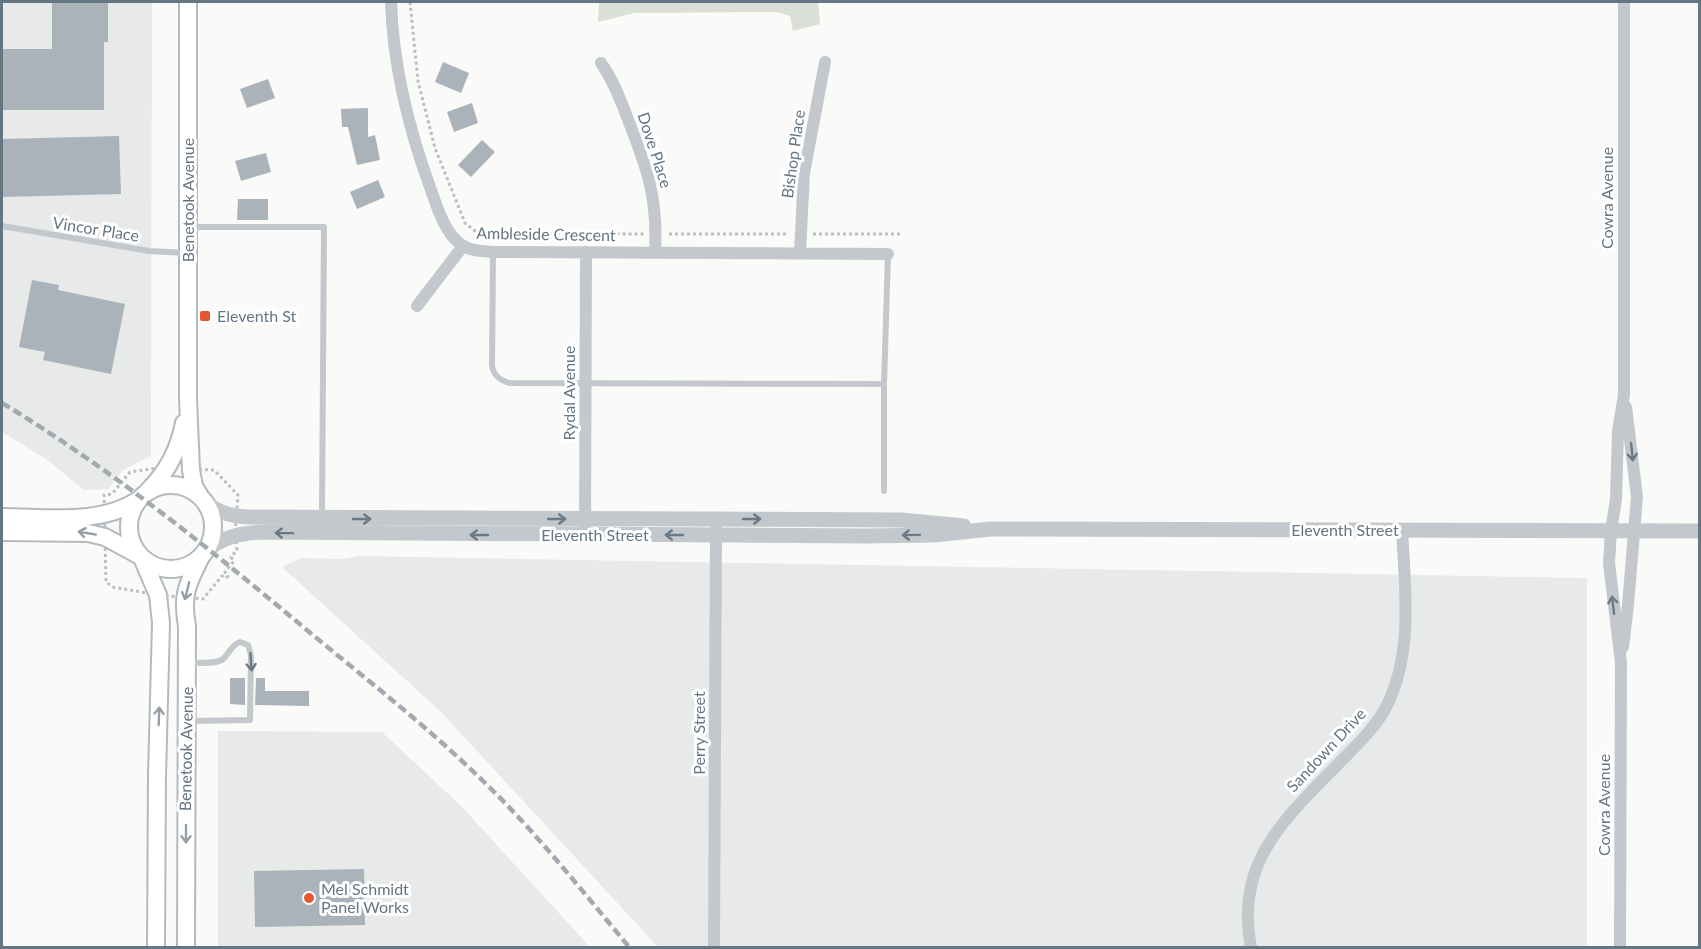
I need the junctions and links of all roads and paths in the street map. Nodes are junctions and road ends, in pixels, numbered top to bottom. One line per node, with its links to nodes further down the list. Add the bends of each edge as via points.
1 (188, 2): 8 (main road, Benetook Avenue)
2 (391, 2): 12 (street, Ambleside Crescent, via 396,53 413,139 436,205 447,228)
3 (410, 2): 9 (path, via 414,54 425,112 442,169 469,228 482,233)
4 (1624, 2): 22 (street, Cowra Avenue)
5 (825, 62): 10 (street, Bishop Place, via 806,165)
6 (601, 63): 9 (street, Dove Place, via 615,87 647,168 656,210)
7 (2, 226): 17 (lane, Vincor Place, via 149,251)
8 (188, 227): 17 (main road, Benetook Avenue); 34 (lane, via 324,227)
9 (656, 234): 10 (path); 15 (street, Dove Place)
10 (801, 234): 11 (path); 16 (street, Bishop Place)
11 (900, 234)
12 (463, 246): 13 (street, Ambleside Crescent); 19 (street)
13 (493, 252): 14 (street, Ambleside Crescent); 20 (lane, via 493,372 509,383)
14 (586, 252): 15 (street, Ambleside Crescent); 20 (street, Rydal Avenue)
15 (655, 252): 16 (street, Ambleside Crescent)
16 (800, 252): 18 (street, Ambleside Crescent)
17 (187, 253): 23 (main road, Benetook Avenue)
18 (888, 254): 21 (lane)
19 (417, 306)
20 (585, 382): 21 (lane); 32 (street, Rydal Avenue)
21 (884, 384): 26 (lane)
22 (1624, 394): 37 (street, Cowra Avenue); 38 (street, Cowra Avenue, one-way to 38, via 1637,497)
23 (188, 399): 24 (main road, Benetook Avenue, via 180,440); 25 (main road, Benetook Avenue)
24 (166, 469): 25 (path); 27 (main road, Benetook Avenue); 29 (path, via 130,472 112,494 104,495)
25 (191, 470): 28 (main road, Benetook Avenue, via 194,486); 30 (path, via 214,470 220,474 238,495)
26 (884, 491)
27 (143, 496): 28 (main road, via 170,485 189,489); 29 (main road); 46 (main road, via 129,524 130,538)
28 (202, 498): 30 (street, Eleventh Street, via 215,510); 45 (main road, via 213,527)
29 (105, 514): 31 (main road); 44 (path)
30 (236, 516): 34 (street, Eleventh Street); 41 (path)
31 (2, 517)
32 (585, 519): 33 (street, Eleventh Street); 34 (street, Eleventh Street, one-way to 32); 42 (street, Rydal Avenue)
33 (717, 519): 35 (street, Eleventh Street, one-way to 35, via 901,520); 43 (street, Perry Street)
34 (321, 526): 41 (street, Eleventh Street, one-way to 41); 42 (street, Eleventh Street, one-way to 34)
35 (991, 529): 36 (street, Eleventh Street); 43 (street, Eleventh Street, one-way to 43, via 934,535)
36 (1402, 530): 37 (street, Eleventh Street); 57 (street, Sandown Drive, via 1404,643 1396,684 1371,729 1297,806 1263,852 1246,908)
37 (1611, 531): 38 (street, Eleventh Street); 50 (street, Cowra Avenue, one-way to 37, via 1609,563)
38 (1634, 531): 39 (street, Eleventh Street); 50 (street, Cowra Avenue)
39 (1700, 531)
40 (2, 532): 44 (main road, one-way to 40, via 74,531)
41 (235, 534): 45 (street, Eleventh Street); 48 (path, via 237,550 225,572 226,579 222,576 203,599)
42 (585, 535): 43 (street, Eleventh Street, one-way to 42)
43 (716, 536): 56 (street, Perry Street)
44 (105, 537): 46 (main road); 47 (path, via 106,582 112,587)
45 (203, 554): 46 (main road, via 189,565 173,569 156,567); 48 (main road, Benetook Avenue, one-way to 48)
46 (141, 557): 47 (main road, Benetook Avenue)
47 (158, 595): 48 (path); 52 (main road, Benetook Avenue, one-way to 47, via 162,652)
48 (185, 597): 49 (main road, Benetook Avenue)
49 (188, 663): 51 (main road, Benetook Avenue); 51 (lane, one-way to 51, via 222,660 240,642 248,645 252,655 250,720)
50 (1621, 663): 58 (street, Cowra Avenue)
51 (186, 722): 53 (main road, Benetook Avenue)
52 (157, 774): 53 (main road); 54 (main road, Benetook Avenue)
53 (186, 774): 55 (main road, Benetook Avenue, one-way to 55)
54 (156, 948)
55 (186, 948)
56 (714, 948)
57 (1251, 948)
58 (1620, 948)

